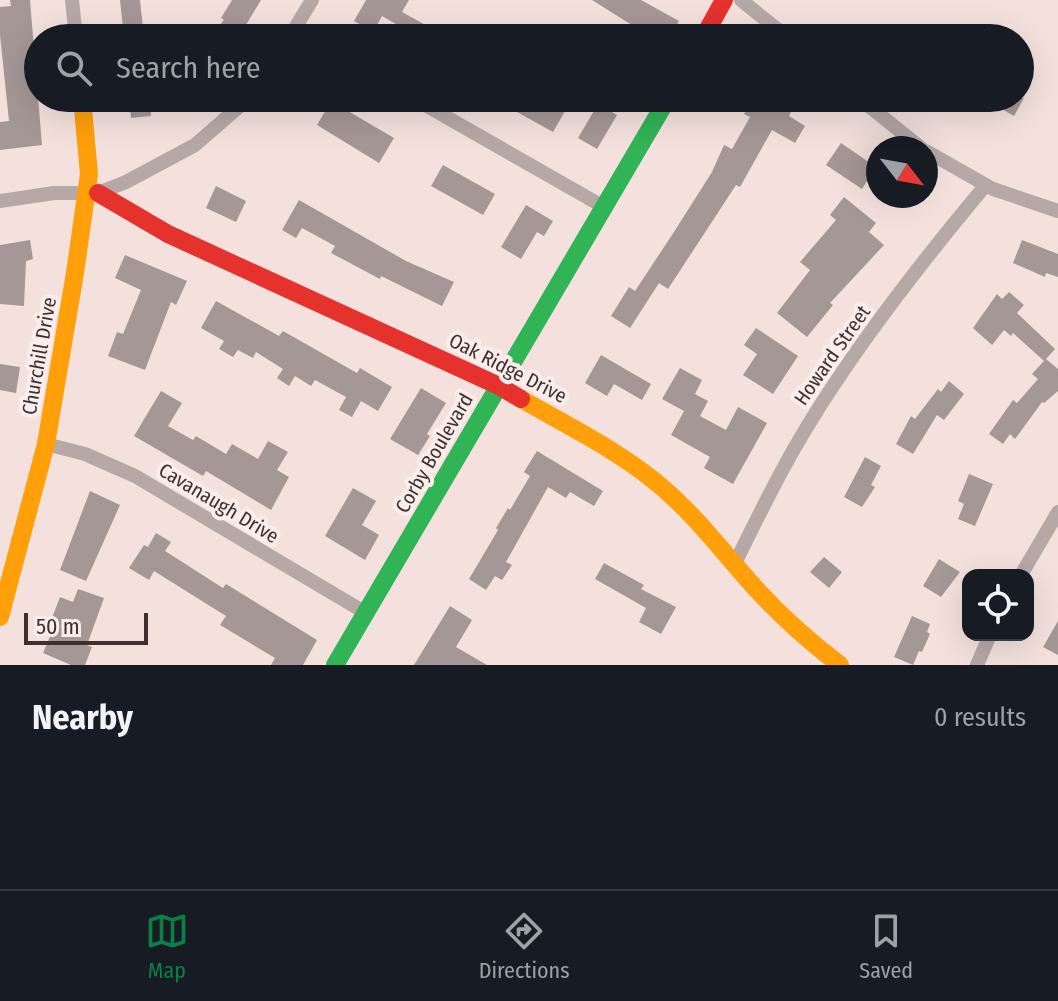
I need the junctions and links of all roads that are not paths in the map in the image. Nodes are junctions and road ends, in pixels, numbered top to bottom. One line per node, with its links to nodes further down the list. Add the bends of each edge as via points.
1 (72, 0): 5 (street)
2 (312, 0): 6 (street)
3 (724, 0): 7 (street)
4 (741, 0): 8 (street)
5 (75, 24)
6 (298, 24)
7 (711, 24)
8 (771, 24)
9 (83, 112): 17 (street, Churchill Drive)
10 (233, 112): 17 (street, via 195,145 126,182)
11 (438, 112): 19 (street)
12 (660, 112): 19 (street, Corby Boulevard)
13 (876, 112): 14 (street)
14 (906, 136)
15 (938, 158): 16 (street)
16 (985, 186): 20 (street); 24 (street, Howard Street, via 837,379)
17 (93, 192): 18 (street); 21 (street, Oak Ridge Drive, via 168,234); 22 (street, Churchill Drive)
18 (0, 201)
19 (604, 207): 21 (street, Corby Boulevard)
20 (1058, 211)
21 (499, 386): 24 (street, Oak Ridge Drive, via 652,479); 26 (street, Corby Boulevard)
22 (46, 444): 26 (street, Cavanaugh Drive, via 135,476); 27 (street, Churchill Drive)
23 (1058, 512): 25 (street)
24 (735, 563): 30 (street, Oak Ridge Drive, via 795,630)
25 (1025, 569)
26 (366, 613): 29 (street, Corby Boulevard)
27 (0, 617)
28 (987, 641): 31 (street)
29 (341, 663)
30 (840, 665)
31 (977, 665)

